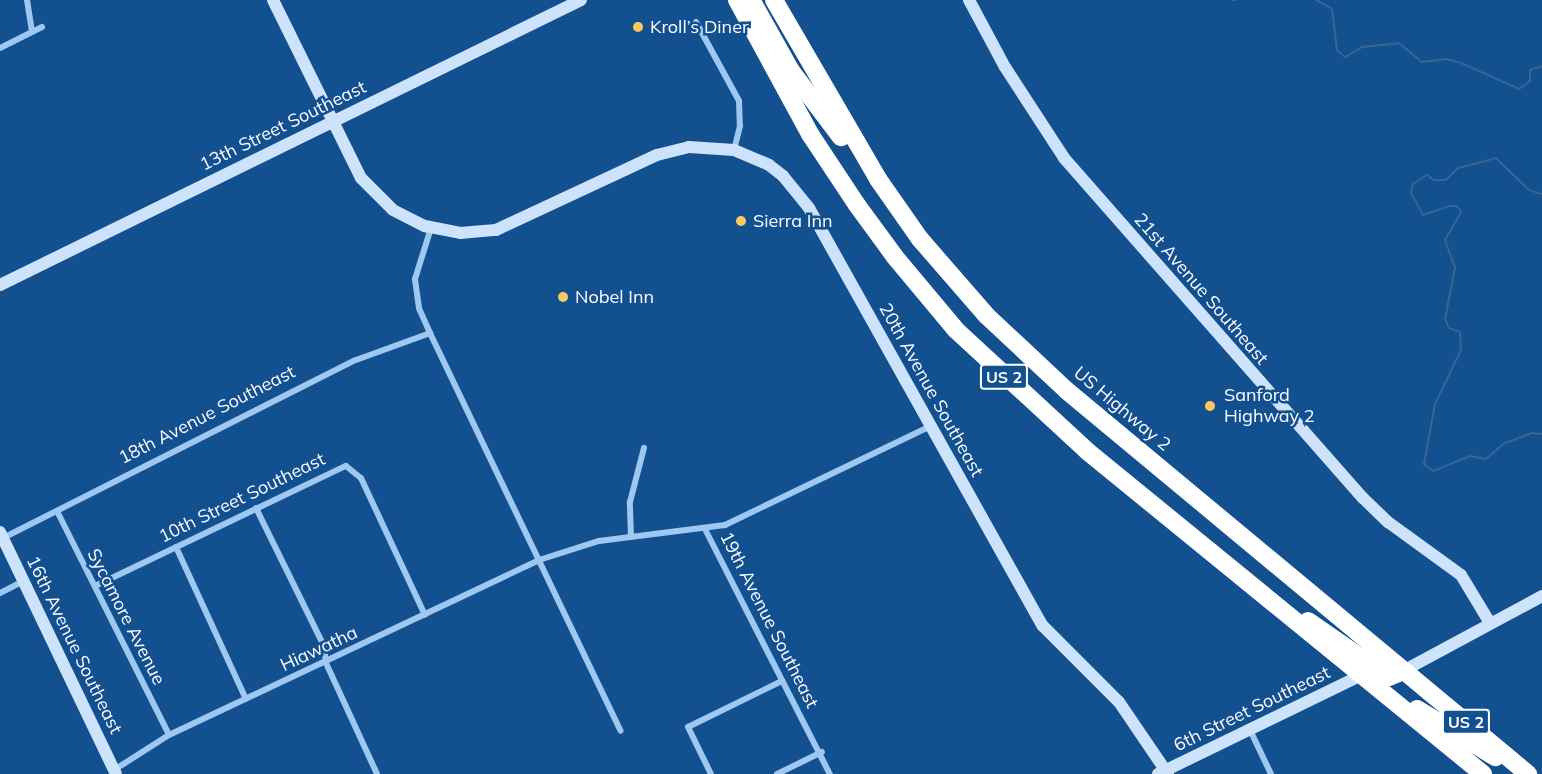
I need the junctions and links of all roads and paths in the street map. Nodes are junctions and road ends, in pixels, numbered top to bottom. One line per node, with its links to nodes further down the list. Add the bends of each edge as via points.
1 (27, 0): 10 (street)
2 (273, 0): 12 (street)
3 (581, 0): 12 (street, 13th Street Southeast)
4 (737, 0): 27 (highway, US 2, via 810,134 895,257 956,330 1087,451)
5 (752, 0): 14 (highway, via 805,92)
6 (774, 0): 14 (highway, US Highway 2 / US 2)
7 (969, 0): 33 (street, 21st Avenue Southeast, via 1005,67 1064,158 1363,498 1388,522 1461,575)
8 (696, 22): 13 (street, via 739,100 740,126)
9 (42, 27): 10 (street)
10 (32, 32): 11 (street)
11 (0, 48)
12 (333, 122): 15 (street, via 361,178 377,196 401,214); 16 (street, 13th Street Southeast)
13 (734, 150): 15 (street, via 689,147 657,155 496,230 460,233); 18 (street, 20th Avenue Southeast, via 776,170 809,208)
14 (878, 179): 35 (highway, US Highway 2 / US 2, via 952,278 1025,353)
15 (430, 228): 17 (street, via 415,286)
16 (0, 285)
17 (430, 333): 21 (street, 18th Avenue Southeast, via 356,360); 26 (street)
18 (932, 426): 22 (street, via 744,517); 44 (street, 20th Avenue Southeast, via 1043,626 1119,702)
19 (644, 448): 24 (street, via 630,502)
20 (256, 508): 25 (street, 10th Street Southeast); 32 (street, 10th Street Southeast, via 339,468 352,468 361,478); 34 (street, via 324,646)
21 (57, 511): 23 (street, 18th Avenue Southeast); 29 (street, Sycamore Avenue)
22 (706, 531): 24 (street, 19th Avenue Southeast); 37 (street, 19th Avenue Southeast)
23 (1, 535): 28 (street, 16th Avenue Southeast)
24 (631, 537): 26 (street, 19th Avenue Southeast, via 574,545)
25 (176, 547): 29 (street, 10th Street Southeast); 38 (street)
26 (539, 560): 32 (street, Hiawatha); 39 (street)
27 (1238, 576): 35 (highway, via 1389,678); 36 (highway, US 2)
28 (24, 581): 30 (street); 43 (street, 16th Avenue Southeast)
29 (94, 586): 41 (street, Sycamore Avenue)
30 (0, 593)
31 (1542, 596): 33 (street)
32 (425, 615): 34 (street, Hiawatha)
33 (1490, 623): 35 (street)
34 (326, 663): 38 (street, Hiawatha); 45 (street)
35 (1403, 671): 51 (highway, US Highway 2 / US 2)
36 (1360, 676): 40 (street, 6th Street Southeast); 50 (highway, US 2); 51 (highway, via 1374,677 1427,716)
37 (782, 681): 42 (street, 19th Avenue Southeast); 46 (street, via 688,727)
38 (246, 699): 41 (street, Hiawatha)
39 (621, 730)
40 (1251, 732): 44 (street, 6th Street Southeast); 49 (street)
41 (169, 735): 43 (street, Hiawatha)
42 (822, 752): 47 (street); 48 (street, 19th Avenue Southeast)
43 (112, 773)
44 (1164, 773)
45 (377, 774)
46 (711, 774)
47 (777, 774)
48 (830, 774)
49 (1271, 774)
50 (1482, 774)
51 (1526, 774)

